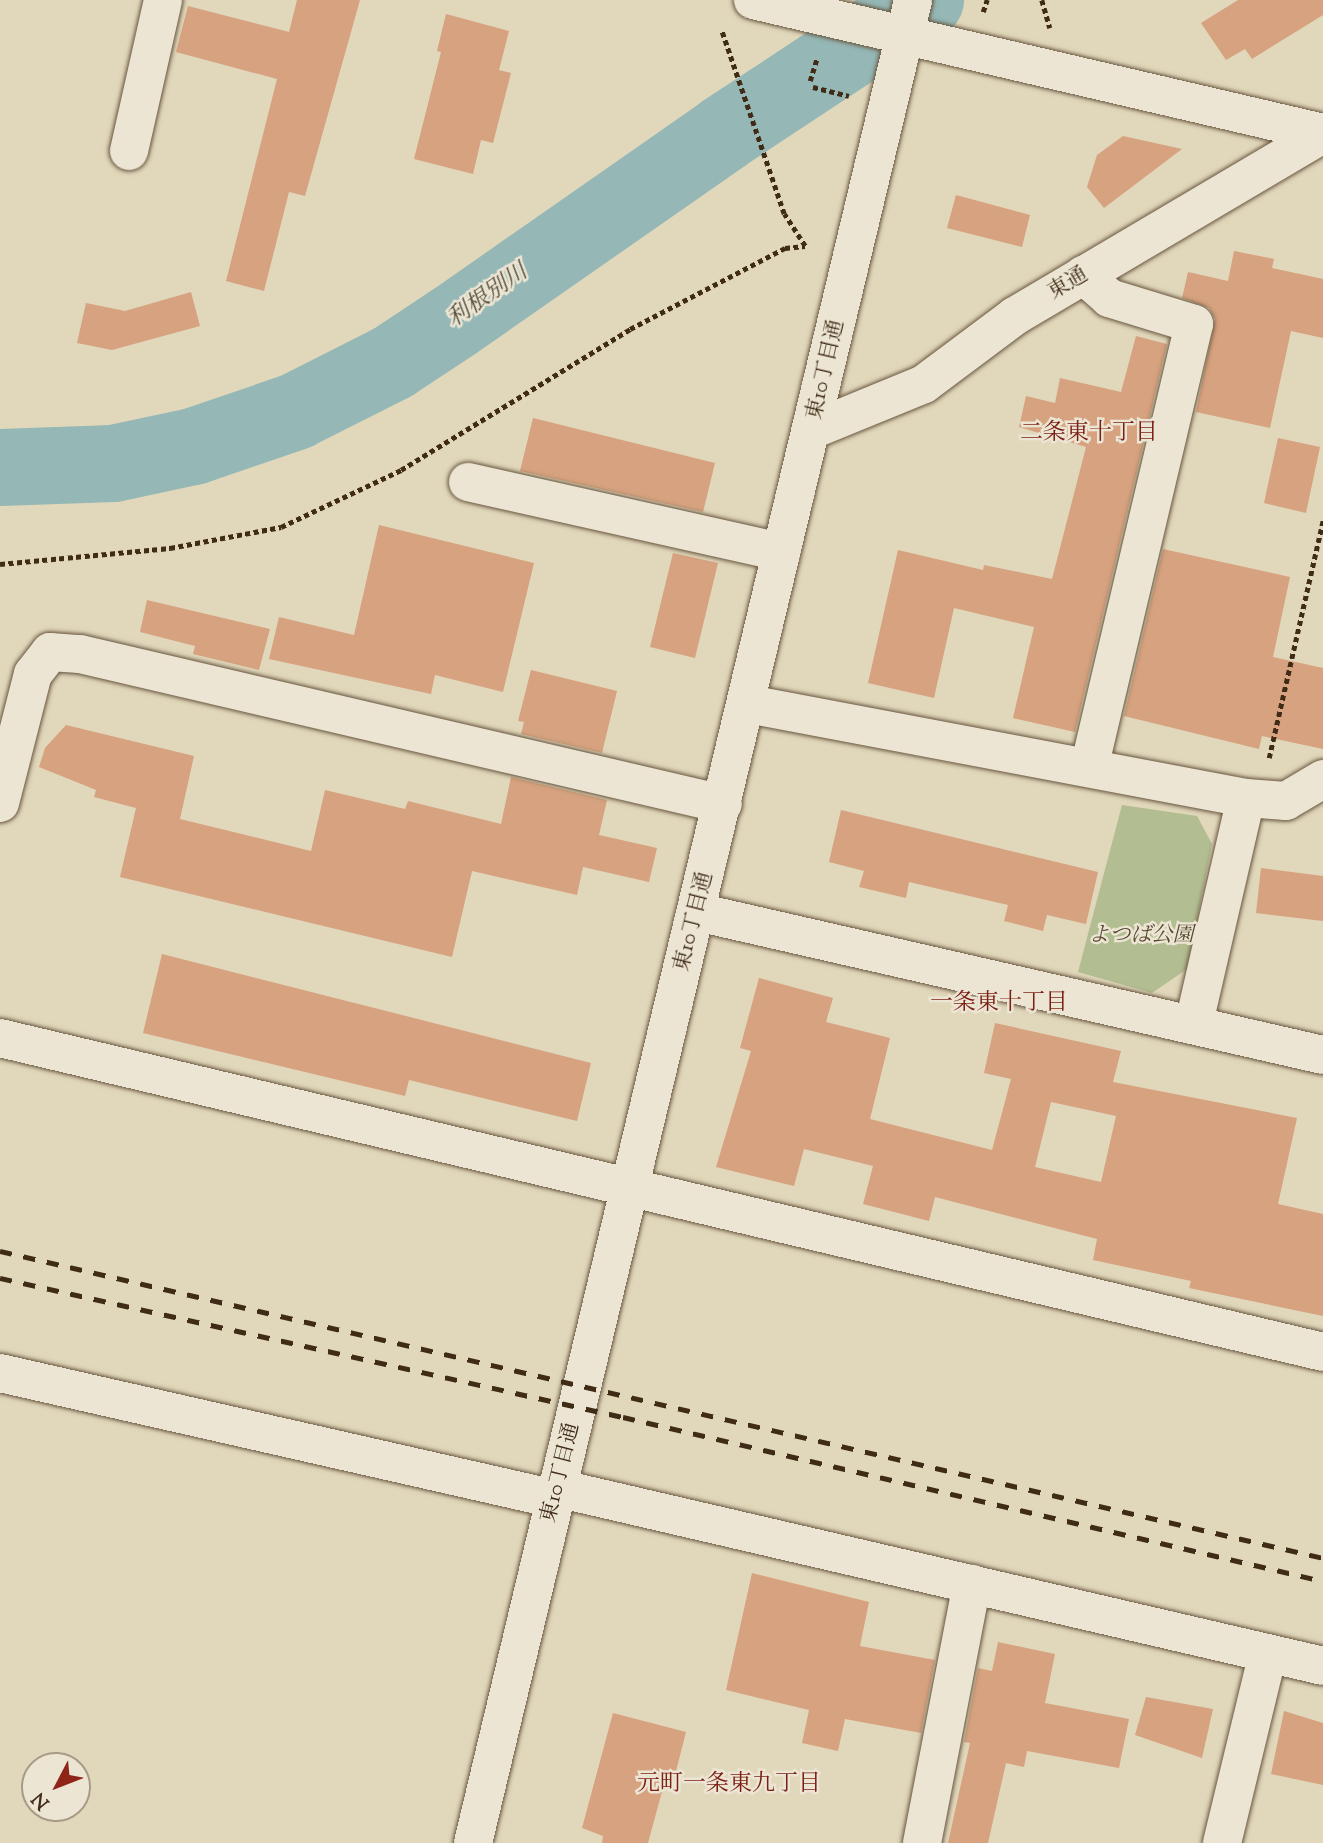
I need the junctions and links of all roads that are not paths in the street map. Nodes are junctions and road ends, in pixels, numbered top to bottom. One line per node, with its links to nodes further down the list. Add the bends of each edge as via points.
1 (163, 0): 5 (street)
2 (759, 1): 3 (street)
3 (910, 18): 4 (street, via 1007,60); 7 (street, 東10丁目通)
4 (1323, 133): 6 (street, 東通)
5 (129, 151)
6 (1083, 275): 7 (street, 東通, via 1015,316 923,384); 11 (street, via 1109,298 1194,324)
7 (812, 429): 9 (street, 東10丁目通)
8 (468, 482): 9 (street)
9 (781, 552): 10 (street, 東10丁目通)
10 (748, 704): 11 (street); 15 (street, 東10丁目通)
11 (1089, 768): 13 (street)
12 (1323, 779): 13 (street, via 1286,801)
13 (1253, 798): 17 (street)
14 (0, 803): 15 (street, via 33,674 50,652 80,654)
15 (723, 803): 16 (street, 東10丁目通)
16 (697, 912): 17 (street); 20 (street, 東10丁目通)
17 (1194, 1023): 19 (street)
18 (0, 1038): 20 (street)
19 (1323, 1055)
20 (629, 1189): 21 (street); 23 (street, 東10丁目通)
21 (1323, 1352)
22 (0, 1373): 23 (street)
23 (556, 1494): 24 (street); 27 (street, 東10丁目通)
24 (972, 1584): 25 (street); 28 (street)
25 (1268, 1653): 26 (street); 29 (street)
26 (1323, 1666)
27 (473, 1843)
28 (922, 1843)
29 (1222, 1843)

